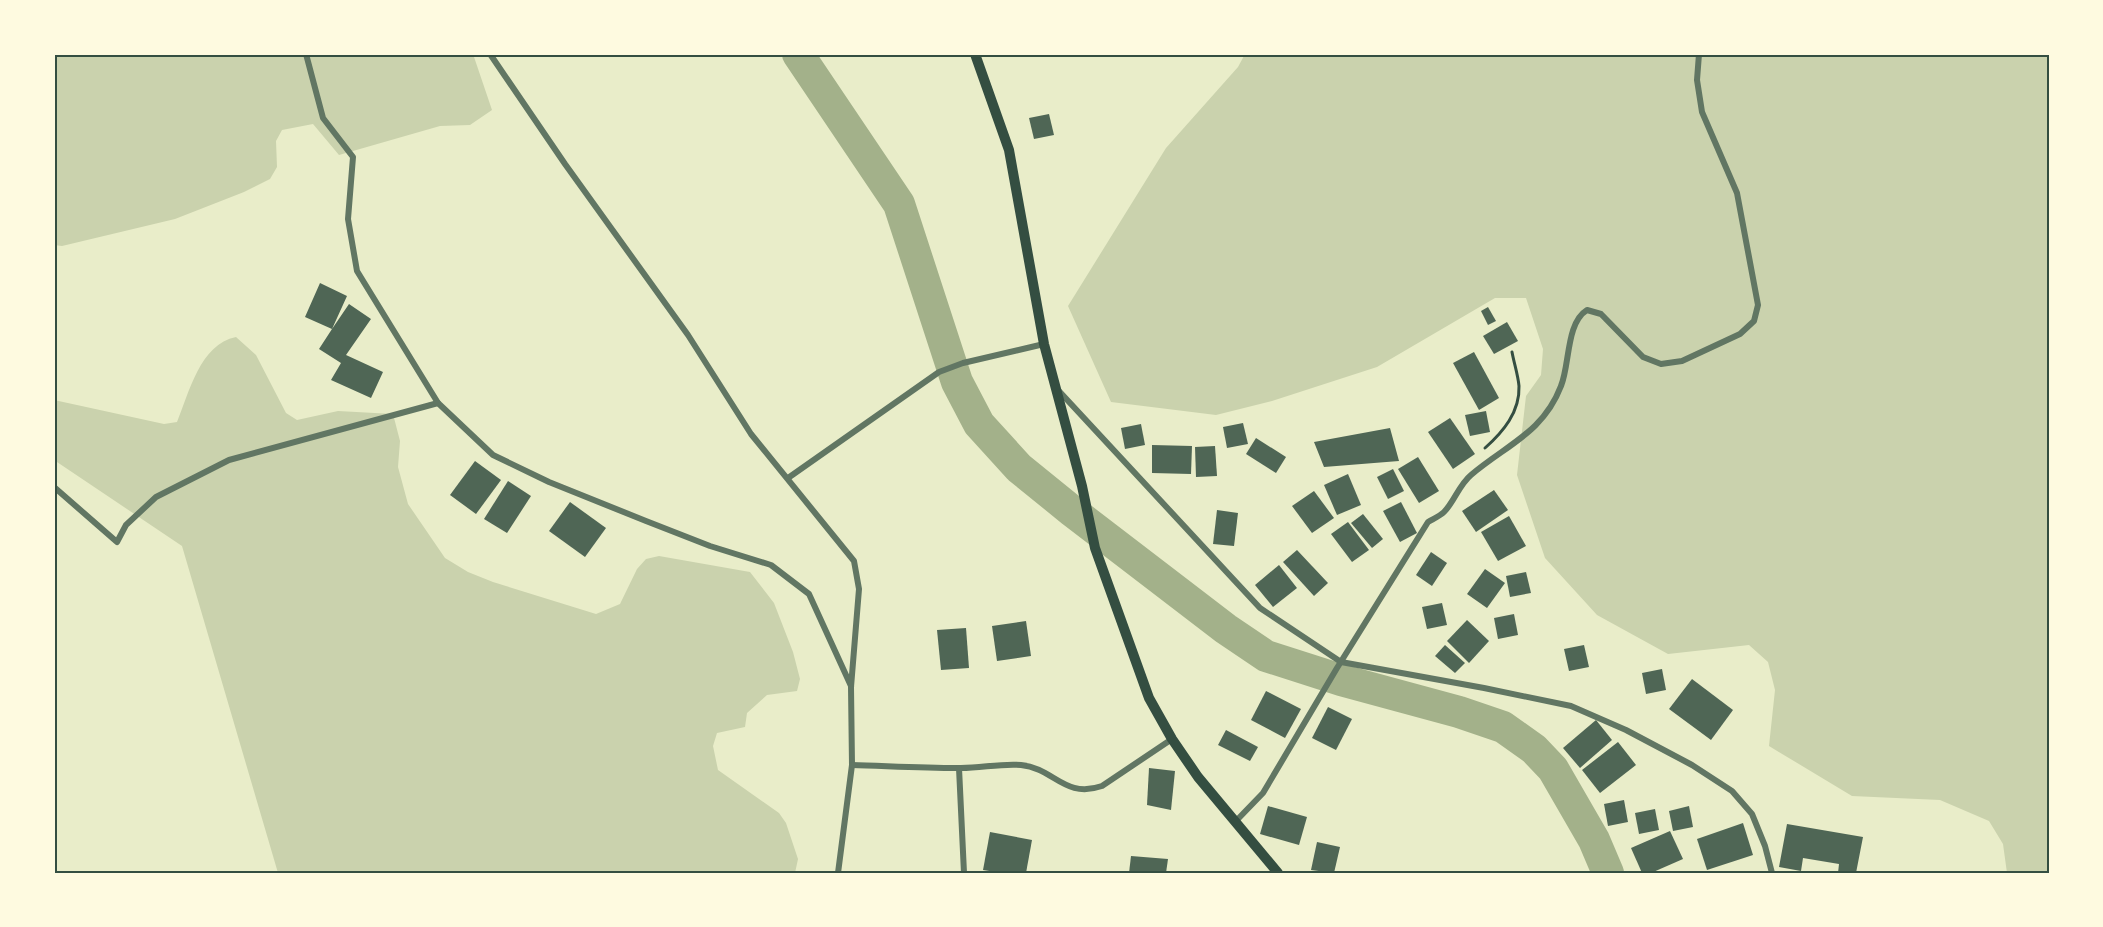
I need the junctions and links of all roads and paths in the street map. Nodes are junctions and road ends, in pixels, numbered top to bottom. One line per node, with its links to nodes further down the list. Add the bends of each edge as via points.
1 (306, 54): 8 (street, via 323,118 353,157 348,219 357,271)
2 (490, 54): 10 (street, via 688,335 751,434)
3 (975, 54): 5 (main road, via 1009,150)
4 (1699, 54): 12 (street, via 1697,80 1702,112 1737,193 1758,305 1754,321 1740,334 1682,361 1661,364 1642,357 1601,314 1587,310 1580,314 1562,386 1546,414 1533,429 1469,476 1443,512 1428,522)
5 (1044, 344): 7 (main road); 10 (street, via 939,372)
6 (1512, 352): 9 (path, via 1519,387 1514,413 1504,431)
7 (1056, 387): 12 (street, via 1260,608); 14 (main road, via 1095,548 1149,698)
8 (438, 403): 11 (street, via 229,460 156,496 126,525 117,542); 13 (street, via 493,455 646,521 771,565 808,594)
9 (1478, 455)
10 (788, 478): 13 (street, via 854,561 859,590)
11 (54, 487)
12 (1339, 665): 17 (street, via 1263,794); 21 (street, via 1571,706 1626,730 1732,791 1752,814)
13 (851, 687): 15 (street)
14 (1172, 739): 16 (street, via 1090,790 1071,788 1038,769 1022,765); 17 (main road)
15 (852, 765): 16 (street); 18 (street)
16 (959, 768): 19 (street)
17 (1235, 822): 20 (main road)
18 (838, 873)
19 (964, 873)
20 (1278, 873)
21 (1772, 873)

